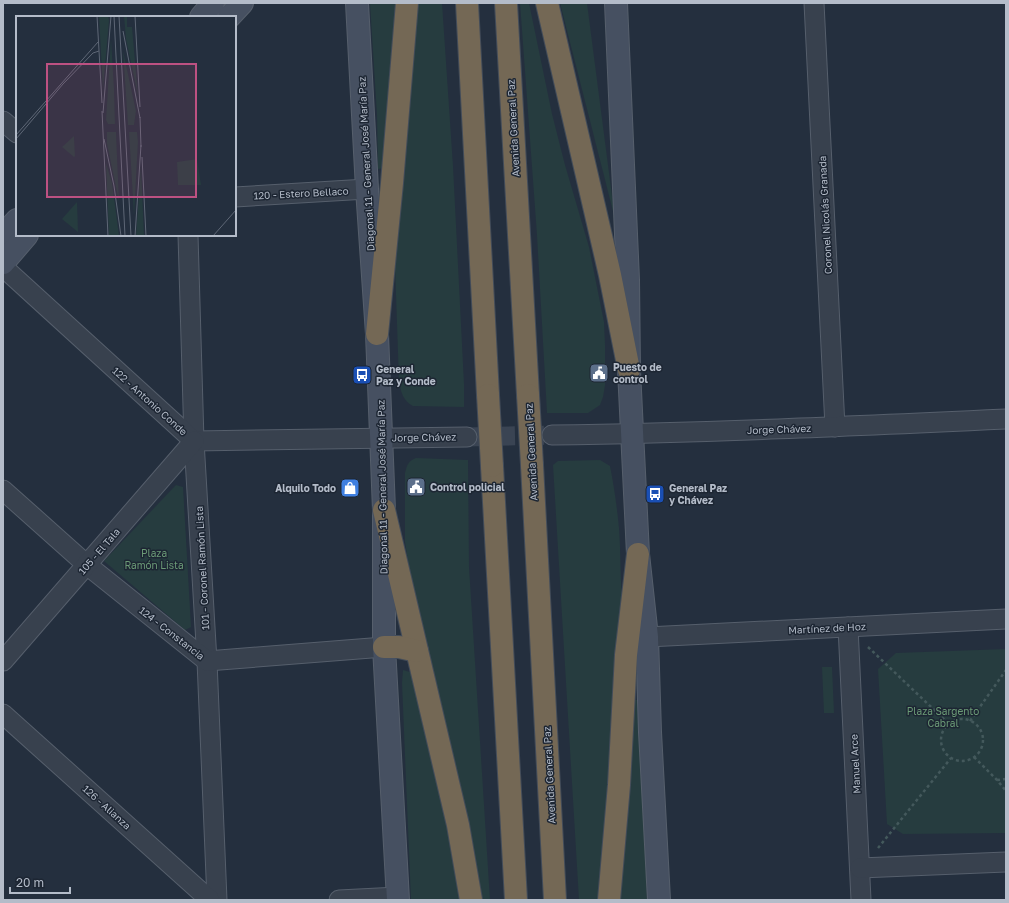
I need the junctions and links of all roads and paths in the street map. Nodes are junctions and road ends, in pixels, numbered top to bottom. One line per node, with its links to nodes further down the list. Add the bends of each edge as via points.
1 (213, 3): 10 (street)
2 (242, 3): 11 (street)
3 (357, 3): 14 (street, Diagonal 11 - General José María Paz)
4 (407, 3): 22 (highway)
5 (467, 3): 58 (highway, bridge)
6 (506, 3): 59 (highway, Avenida General Paz, bridge)
7 (547, 3): 23 (highway)
8 (616, 3): 23 (street)
9 (814, 3): 25 (street, Coronel Nicolás Granada)
10 (202, 16)
11 (230, 16)
12 (3, 121): 13 (street)
13 (16, 132)
14 (367, 189): 15 (street, 120 - Estero Bellaco); 22 (street, Diagonal 11 - General José María Paz)
15 (236, 197)
16 (16, 221): 17 (street)
17 (3, 235)
18 (26, 236): 20 (street)
19 (188, 236): 30 (street, 101 - Coronel Ramón Lista)
20 (3, 263)
21 (3, 267): 30 (street, 122 - Antonio Conde)
22 (377, 334): 29 (street, Diagonal 11 - General José María Paz)
23 (630, 370): 26 (street)
24 (1006, 419): 25 (street, Jorge Chávez)
25 (835, 427): 26 (street, Jorge Chávez)
26 (633, 434): 27 (street, Jorge Chávez); 33 (street)
27 (552, 435)
28 (467, 436): 29 (street, Jorge Chávez)
29 (381, 438): 30 (street, 122 - Antonio Conde); 32 (street, Diagonal 11 - General José María Paz)
30 (194, 441): 34 (street, 105 - El Tala); 41 (street, 101 - Coronel Ramón Lista)
31 (3, 490): 34 (street, 124 - Constancia)
32 (384, 510): 38 (street, Diagonal 11 - General José María Paz); 39 (highway)
33 (638, 554): 37 (street); 60 (highway, via 626,656)
34 (87, 565): 40 (street, 105 - El Tala); 41 (street, 124 - Constancia)
35 (1006, 619): 36 (street, Martínez de Hoz)
36 (848, 627): 37 (street, Martínez de Hoz); 45 (path); 52 (street, Manuel Arce)
37 (647, 637): 61 (street)
38 (384, 647): 39 (highway); 41 (street, 124 - Constancia); 53 (street, Diagonal 11 - General José María Paz)
39 (417, 651): 57 (highway, via 458,825)
40 (3, 661)
41 (207, 661): 55 (street, 101 - Coronel Ramón Lista)
42 (1006, 670): 44 (path)
43 (3, 714): 54 (street, 126 - Alianza)
44 (970, 721): 45 (path, via 955,720); 46 (path, via 980,730 983,738 979,752)
45 (949, 724): 47 (path, via 942,733 941,740 945,753)
46 (974, 757): 47 (path, via 958,761); 49 (path)
47 (951, 758): 52 (path)
48 (1006, 779): 49 (path)
49 (996, 780): 50 (path)
50 (1006, 791)
51 (1006, 862): 52 (street)
52 (860, 868): 62 (street, Manuel Arce)
53 (398, 899): 56 (street)
54 (210, 900)
55 (217, 900)
56 (338, 900)
57 (471, 900)
58 (516, 900)
59 (555, 900)
60 (609, 900)
61 (659, 900)
62 (861, 900)

